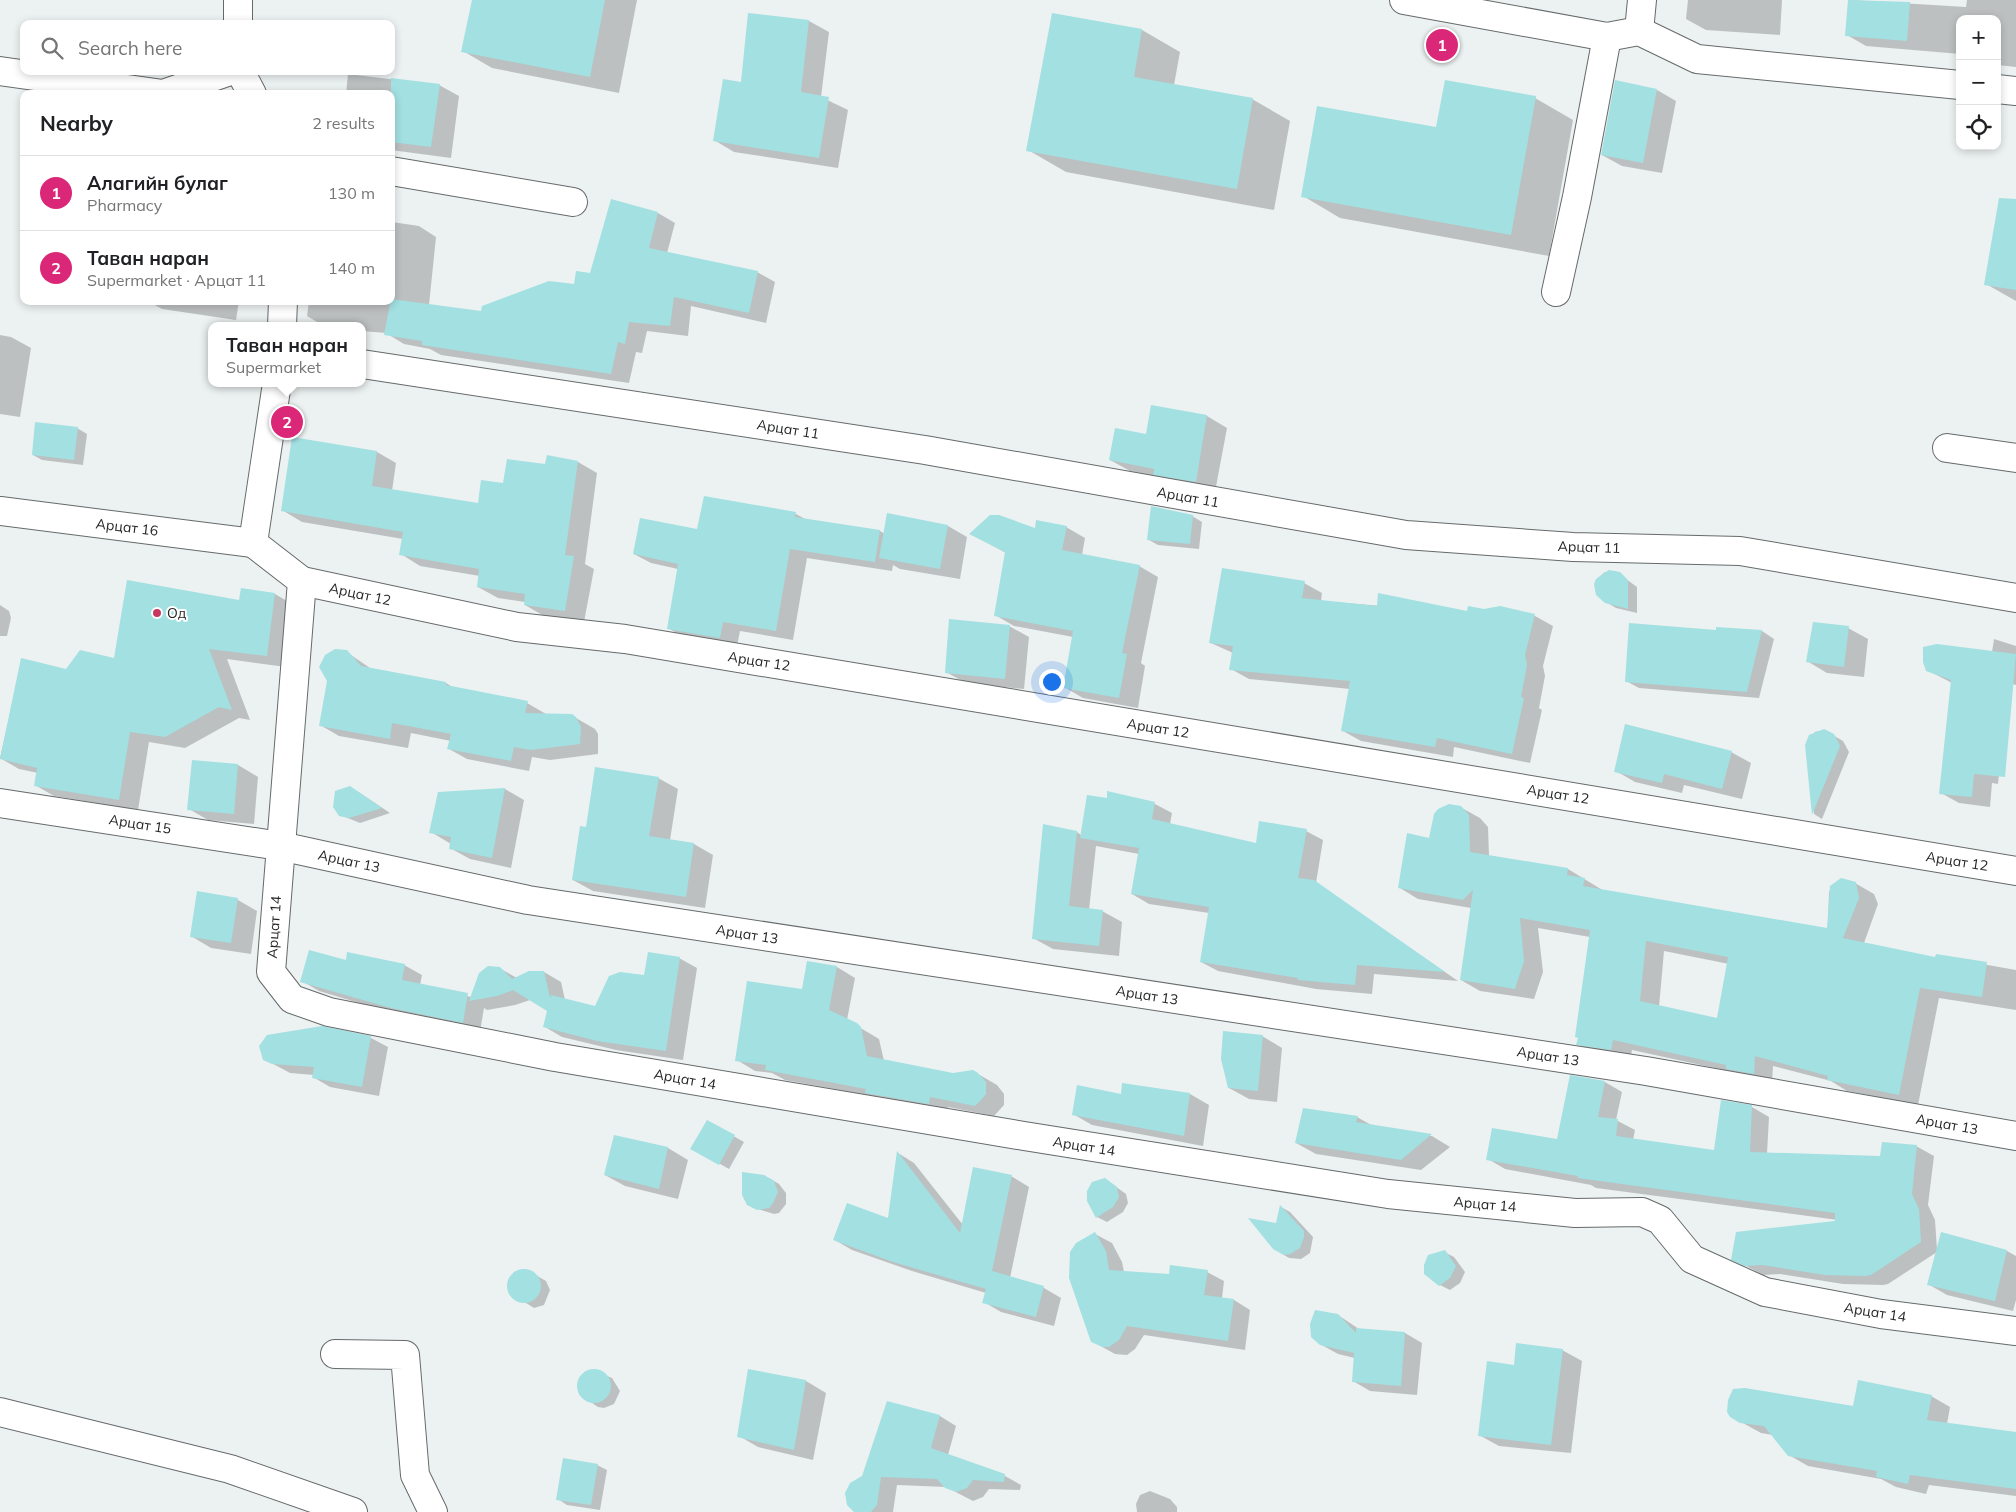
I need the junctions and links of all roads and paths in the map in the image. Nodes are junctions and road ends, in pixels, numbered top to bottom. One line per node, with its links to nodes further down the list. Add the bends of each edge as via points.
1 (238, 0): 4 (street)
2 (1404, 0): 6 (street)
3 (1642, 0): 5 (street)
4 (238, 20)
5 (1638, 31): 6 (street); 12 (street, via 1697,59)
6 (1607, 37): 20 (street)
7 (0, 71): 8 (street)
8 (20, 74)
9 (28, 75): 14 (street)
10 (218, 75): 15 (street)
11 (242, 75): 16 (street)
12 (1956, 86)
13 (2001, 89): 17 (street)
14 (135, 90)
15 (175, 90)
16 (250, 90)
17 (2016, 91)
18 (395, 172): 19 (street)
19 (573, 202)
20 (1556, 292)
21 (283, 305): 22 (street)
22 (282, 322)
23 (366, 365): 30 (street, Арцат 11, via 925,450 1406,536 1573,548 1740,551)
24 (276, 387): 28 (street)
25 (1947, 448): 26 (street)
26 (2016, 458)
27 (0, 511): 28 (street, Арцат 16)
28 (253, 543): 29 (street)
29 (302, 582): 32 (street, Арцат 14); 33 (street, Арцат 12, via 517,627 625,639)
30 (2016, 598)
31 (0, 803): 32 (street, Арцат 15)
32 (280, 846): 34 (street, Арцат 13, via 528,900 1646,1071); 35 (street, Арцат 14, via 270,972 292,999 329,1012 555,1057 1388,1194 1575,1213 1642,1212 1660,1220 1692,1258 1765,1292 1881,1314)
33 (2016, 871)
34 (2016, 1136)
35 (2016, 1331)
36 (334, 1354): 39 (street, via 405,1355 415,1475)
37 (0, 1412): 38 (street, via 230,1468)
38 (353, 1512)
39 (433, 1512)

